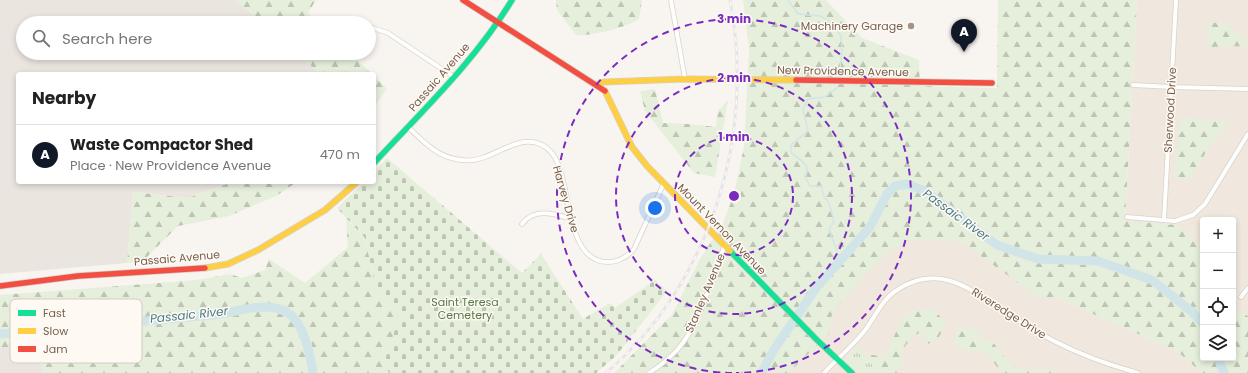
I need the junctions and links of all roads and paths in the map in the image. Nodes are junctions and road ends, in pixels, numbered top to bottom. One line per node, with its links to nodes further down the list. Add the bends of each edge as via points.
1 (462, 0): 5 (street, Mount Vernon Avenue)
2 (512, 0): 5 (street, Passaic Avenue)
3 (671, 0): 8 (street)
4 (1176, 0): 12 (street, Sherwood Drive)
5 (498, 23): 7 (street, Passaic Avenue); 10 (street, Mount Vernon Avenue)
6 (376, 29): 7 (street, via 388,33)
7 (454, 77): 14 (street, Passaic Avenue)
8 (685, 79): 9 (street, New Providence Avenue); 10 (street, New Providence Avenue)
9 (992, 83)
10 (598, 84): 17 (street, Mount Vernon Avenue, via 609,96 632,147 646,166)
11 (1133, 84): 12 (street)
12 (1171, 87): 13 (street); 21 (street, Sherwood Drive)
13 (1248, 89)
14 (408, 127): 16 (street, Passaic Avenue); 20 (street, Harvey Drive, via 437,152 460,160 480,159 516,143 529,142 544,148 551,152 559,169)
15 (1248, 134): 21 (street, via 1199,211 1187,218)
16 (376, 161)
17 (664, 183): 20 (street, Harvey Drive, via 634,249 622,259 606,262 588,255 578,242); 23 (street, Mount Vernon Avenue)
18 (354, 184): 24 (street, Passaic Avenue, via 320,213 258,250 228,264 206,268 78,276)
19 (1127, 217): 21 (street)
20 (572, 220): 22 (street, via 540,213 530,216)
21 (1164, 220)
22 (522, 224)
23 (724, 245): 27 (street, Mount Vernon Avenue); 28 (street, Stanley Avenue, via 689,333 670,358)
24 (0, 286)
25 (1248, 288): 26 (street)
26 (1241, 297)
27 (838, 359): 29 (street, Riveredge Drive); 30 (street, Mount Vernon Avenue); 31 (street, Riveredge Drive, via 862,334 891,294 915,281 936,279 952,281 971,288 1028,327 1072,350)
28 (649, 373)
29 (824, 373)
30 (852, 373)
31 (1138, 373)

